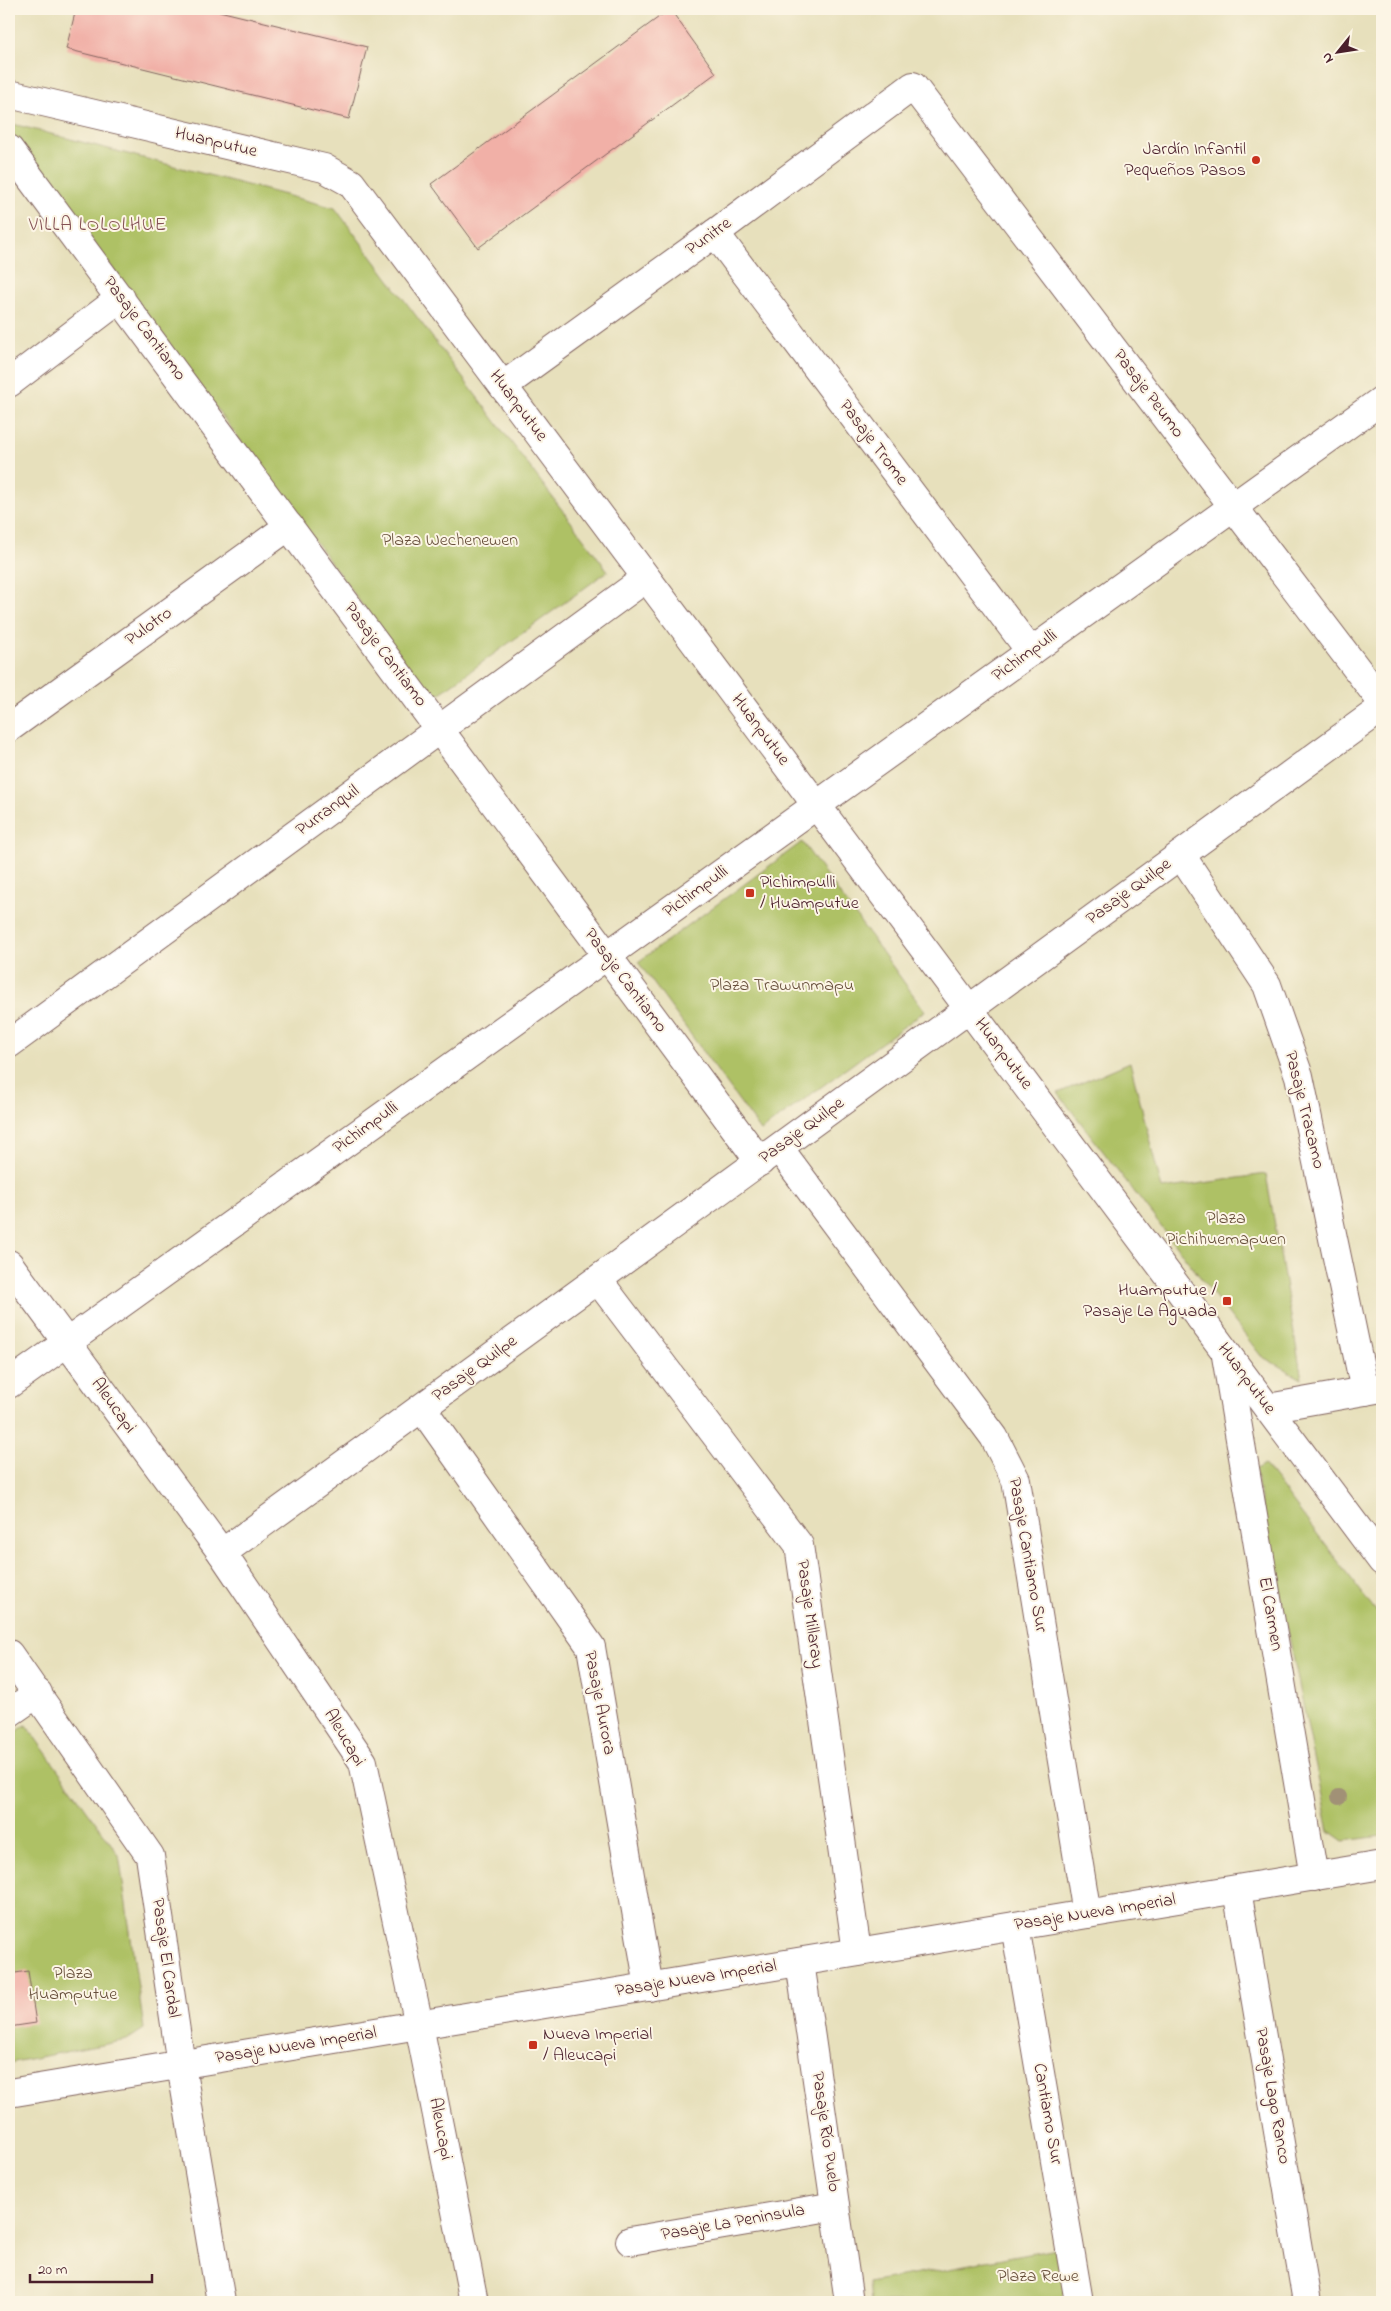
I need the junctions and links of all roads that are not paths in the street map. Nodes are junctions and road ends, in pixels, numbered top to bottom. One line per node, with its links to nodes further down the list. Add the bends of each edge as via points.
1 (913, 86): 4 (street, Punitre); 9 (street, Pasaje Peumo)
2 (9, 94): 7 (street, Huanputue, via 324,168 351,183)
3 (9, 149): 5 (street, Pasaje Cantiamo)
4 (715, 233): 7 (street, Punitre); 12 (street, Pasaje Trome)
5 (121, 298): 6 (street); 10 (street, Pasaje Cantiamo)
6 (9, 383)
7 (503, 386): 11 (street, Huanputue)
8 (1382, 400): 9 (street, Pichimpulli)
9 (1234, 506): 12 (street, Pichimpulli); 13 (street, Pasaje Peumo)
10 (289, 526): 15 (street, Pulotro); 16 (street, Pasaje Cantiamo)
11 (646, 578): 16 (street, Purranquil); 17 (street, Huanputue)
12 (1031, 652): 17 (street, Pichimpulli)
13 (1382, 702)
14 (1382, 708): 18 (street, Pasaje Quilpe)
15 (9, 728)
16 (440, 730): 19 (street, Pasaje Cantiamo); 21 (street, Purranquil)
17 (817, 806): 19 (street, Pichimpulli); 20 (street, Huanputue)
18 (1181, 855): 20 (street, Pasaje Quilpe); 28 (street, Pasaje Tracamo, via 1267,985 1299,1076)
19 (607, 956): 22 (street, Pasaje Cantiamo); 25 (street, Pichimpulli)
20 (969, 1009): 22 (street, Pasaje Quilpe); 26 (street, Huanputue)
21 (9, 1044)
22 (769, 1155): 24 (street, Pasaje Quilpe); 39 (street, Pasaje Cantiamo Sur, via 994,1437 1016,1480)
23 (9, 1264): 25 (street, Aleucapi)
24 (598, 1280): 29 (street, Pasaje Quilpe); 41 (street, Pasaje Millaray, via 799,1545)
25 (67, 1343): 27 (street, Pichimpulli); 31 (street, Aleucapi)
26 (1225, 1352): 30 (street, Huanputue); 37 (street, El Carmen)
27 (9, 1384)
28 (1374, 1389): 30 (street)
29 (422, 1408): 31 (street, Pasaje Quilpe); 43 (street, Pasaje Aurora, via 591,1647)
30 (1268, 1408): 32 (street, Huanputue)
31 (222, 1554): 44 (street, Aleucapi, via 362,1762)
32 (1382, 1561)
33 (9, 1654): 34 (street, Pasaje El Cardal)
34 (38, 1693): 35 (street); 45 (street, Pasaje El Cardal, via 150,1856)
35 (9, 1713)
36 (1382, 1865): 37 (street, Pasaje Nueva Imperial)
37 (1314, 1876): 38 (street, Pasaje Nueva Imperial)
38 (1237, 1890): 39 (street, Pasaje Nueva Imperial); 53 (street, Pasaje Lago Ranco)
39 (1087, 1914): 40 (street, Pasaje Nueva Imperial)
40 (1015, 1926): 41 (street, Pasaje Nueva Imperial); 52 (street, Cantiamo Sur)
41 (857, 1952): 42 (street, Pasaje Nueva Imperial)
42 (800, 1962): 43 (street, Pasaje Nueva Imperial); 47 (street, Pasaje Río Puelo)
43 (649, 1987): 44 (street, Pasaje Nueva Imperial)
44 (420, 2025): 45 (street, Pasaje Nueva Imperial); 50 (street, Aleucapi)
45 (181, 2065): 46 (street, Pasaje Nueva Imperial); 49 (street, Pasaje El Cardal)
46 (9, 2093)
47 (835, 2206): 48 (street, Pasaje La Peninsula); 51 (street, Pasaje Río Puelo)
48 (630, 2241)
49 (221, 2302)
50 (474, 2302)
51 (850, 2302)
52 (1079, 2302)
53 (1307, 2302)

